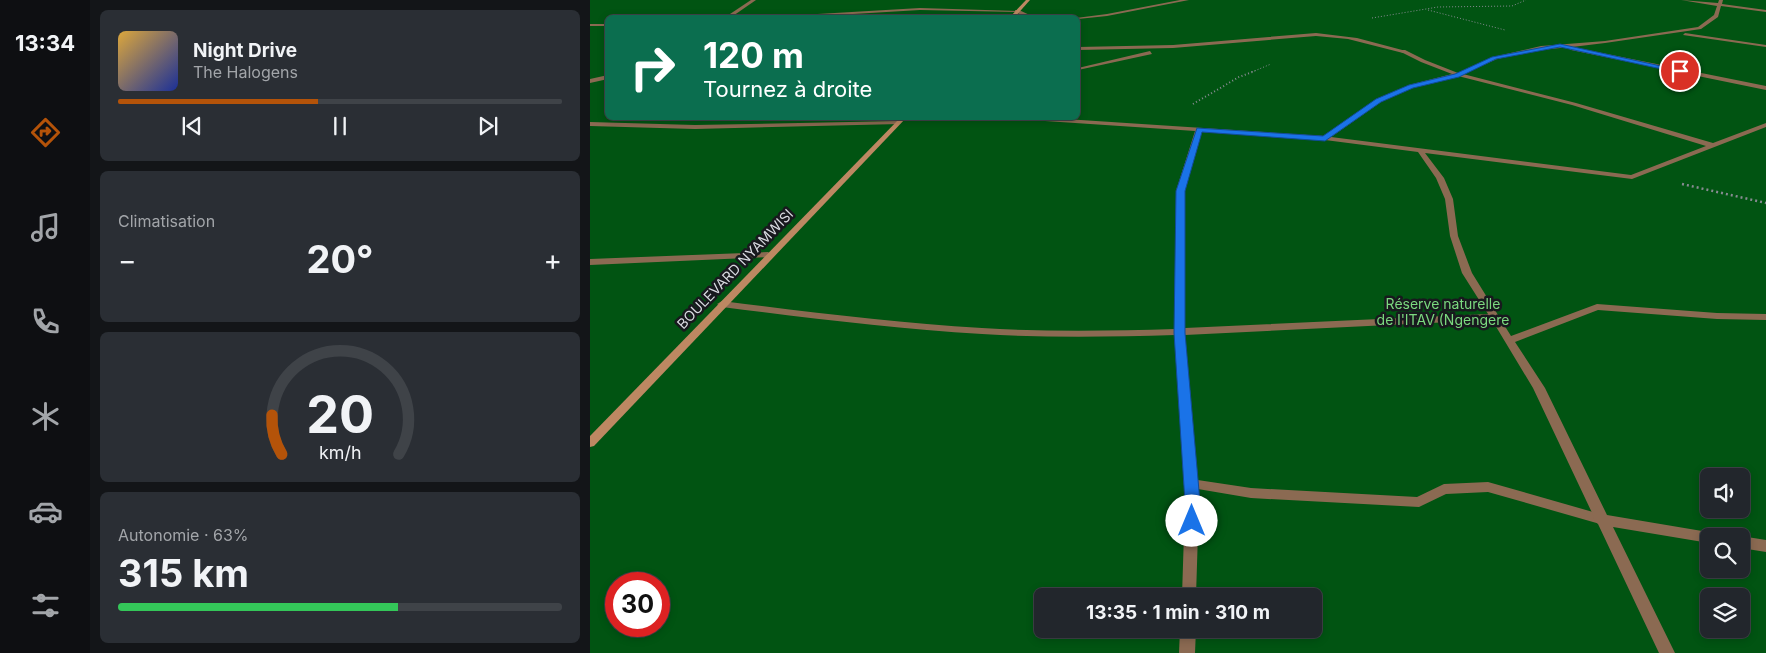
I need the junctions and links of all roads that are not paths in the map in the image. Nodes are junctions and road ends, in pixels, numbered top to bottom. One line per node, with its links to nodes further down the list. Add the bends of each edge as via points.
1 (754, 0): 8 (street)
2 (1028, 0): 6 (main road)
3 (1187, 0): 12 (street)
4 (1683, 0): 5 (street)
5 (1720, 2): 7 (street); 15 (street, via 1716,16 1699,28)
6 (1017, 11): 9 (street, via 920,9); 10 (main road); 11 (street)
7 (1766, 11)
8 (731, 15)
9 (808, 15)
10 (1014, 15)
11 (1027, 15)
12 (1080, 18)
13 (590, 25): 14 (street)
14 (605, 25)
15 (1679, 33): 17 (street); 18 (street)
16 (1185, 45): 19 (street, via 1128,50); 20 (street); 21 (street, via 1288,35 1328,35 1403,51 1421,62)
17 (1560, 45): 21 (street, via 1494,58); 24 (street)
18 (1766, 46)
19 (1080, 49)
20 (1080, 69)
21 (1457, 75): 30 (street, via 1411,86 1378,101); 31 (street, via 1576,105)
22 (605, 78): 23 (street)
23 (590, 81)
24 (1766, 88)
25 (900, 120): 27 (street, via 695,127); 33 (main road, BOULEVARD NYAMWISI)
26 (1061, 120): 29 (street)
27 (590, 124)
28 (1766, 125): 31 (street)
29 (1199, 129): 30 (street); 38 (street, via 1180,191)
30 (1325, 138): 32 (street)
31 (1714, 146): 32 (street, via 1632,177)
32 (1422, 152): 36 (street, via 1440,178 1449,199 1454,236 1467,273)
33 (768, 256): 34 (street); 35 (main road, BOULEVARD NYAMWISI)
34 (590, 262)
35 (722, 304): 38 (street, via 862,322 1020,333); 40 (main road, BOULEVARD NYAMWISI)
36 (1496, 317): 38 (street); 39 (street)
37 (1766, 317): 39 (street, via 1597,306)
38 (1180, 333): 41 (street)
39 (1510, 340): 42 (street, via 1539,388)
40 (590, 443)
41 (1191, 484): 42 (street, via 1251,493 1419,502 1444,489 1488,487); 46 (street)
42 (1600, 519): 43 (street); 49 (street)
43 (1700, 536)
44 (1750, 543): 45 (street)
45 (1766, 546)
46 (1189, 588)
47 (1188, 638): 48 (street)
48 (1187, 653)
49 (1667, 653)

